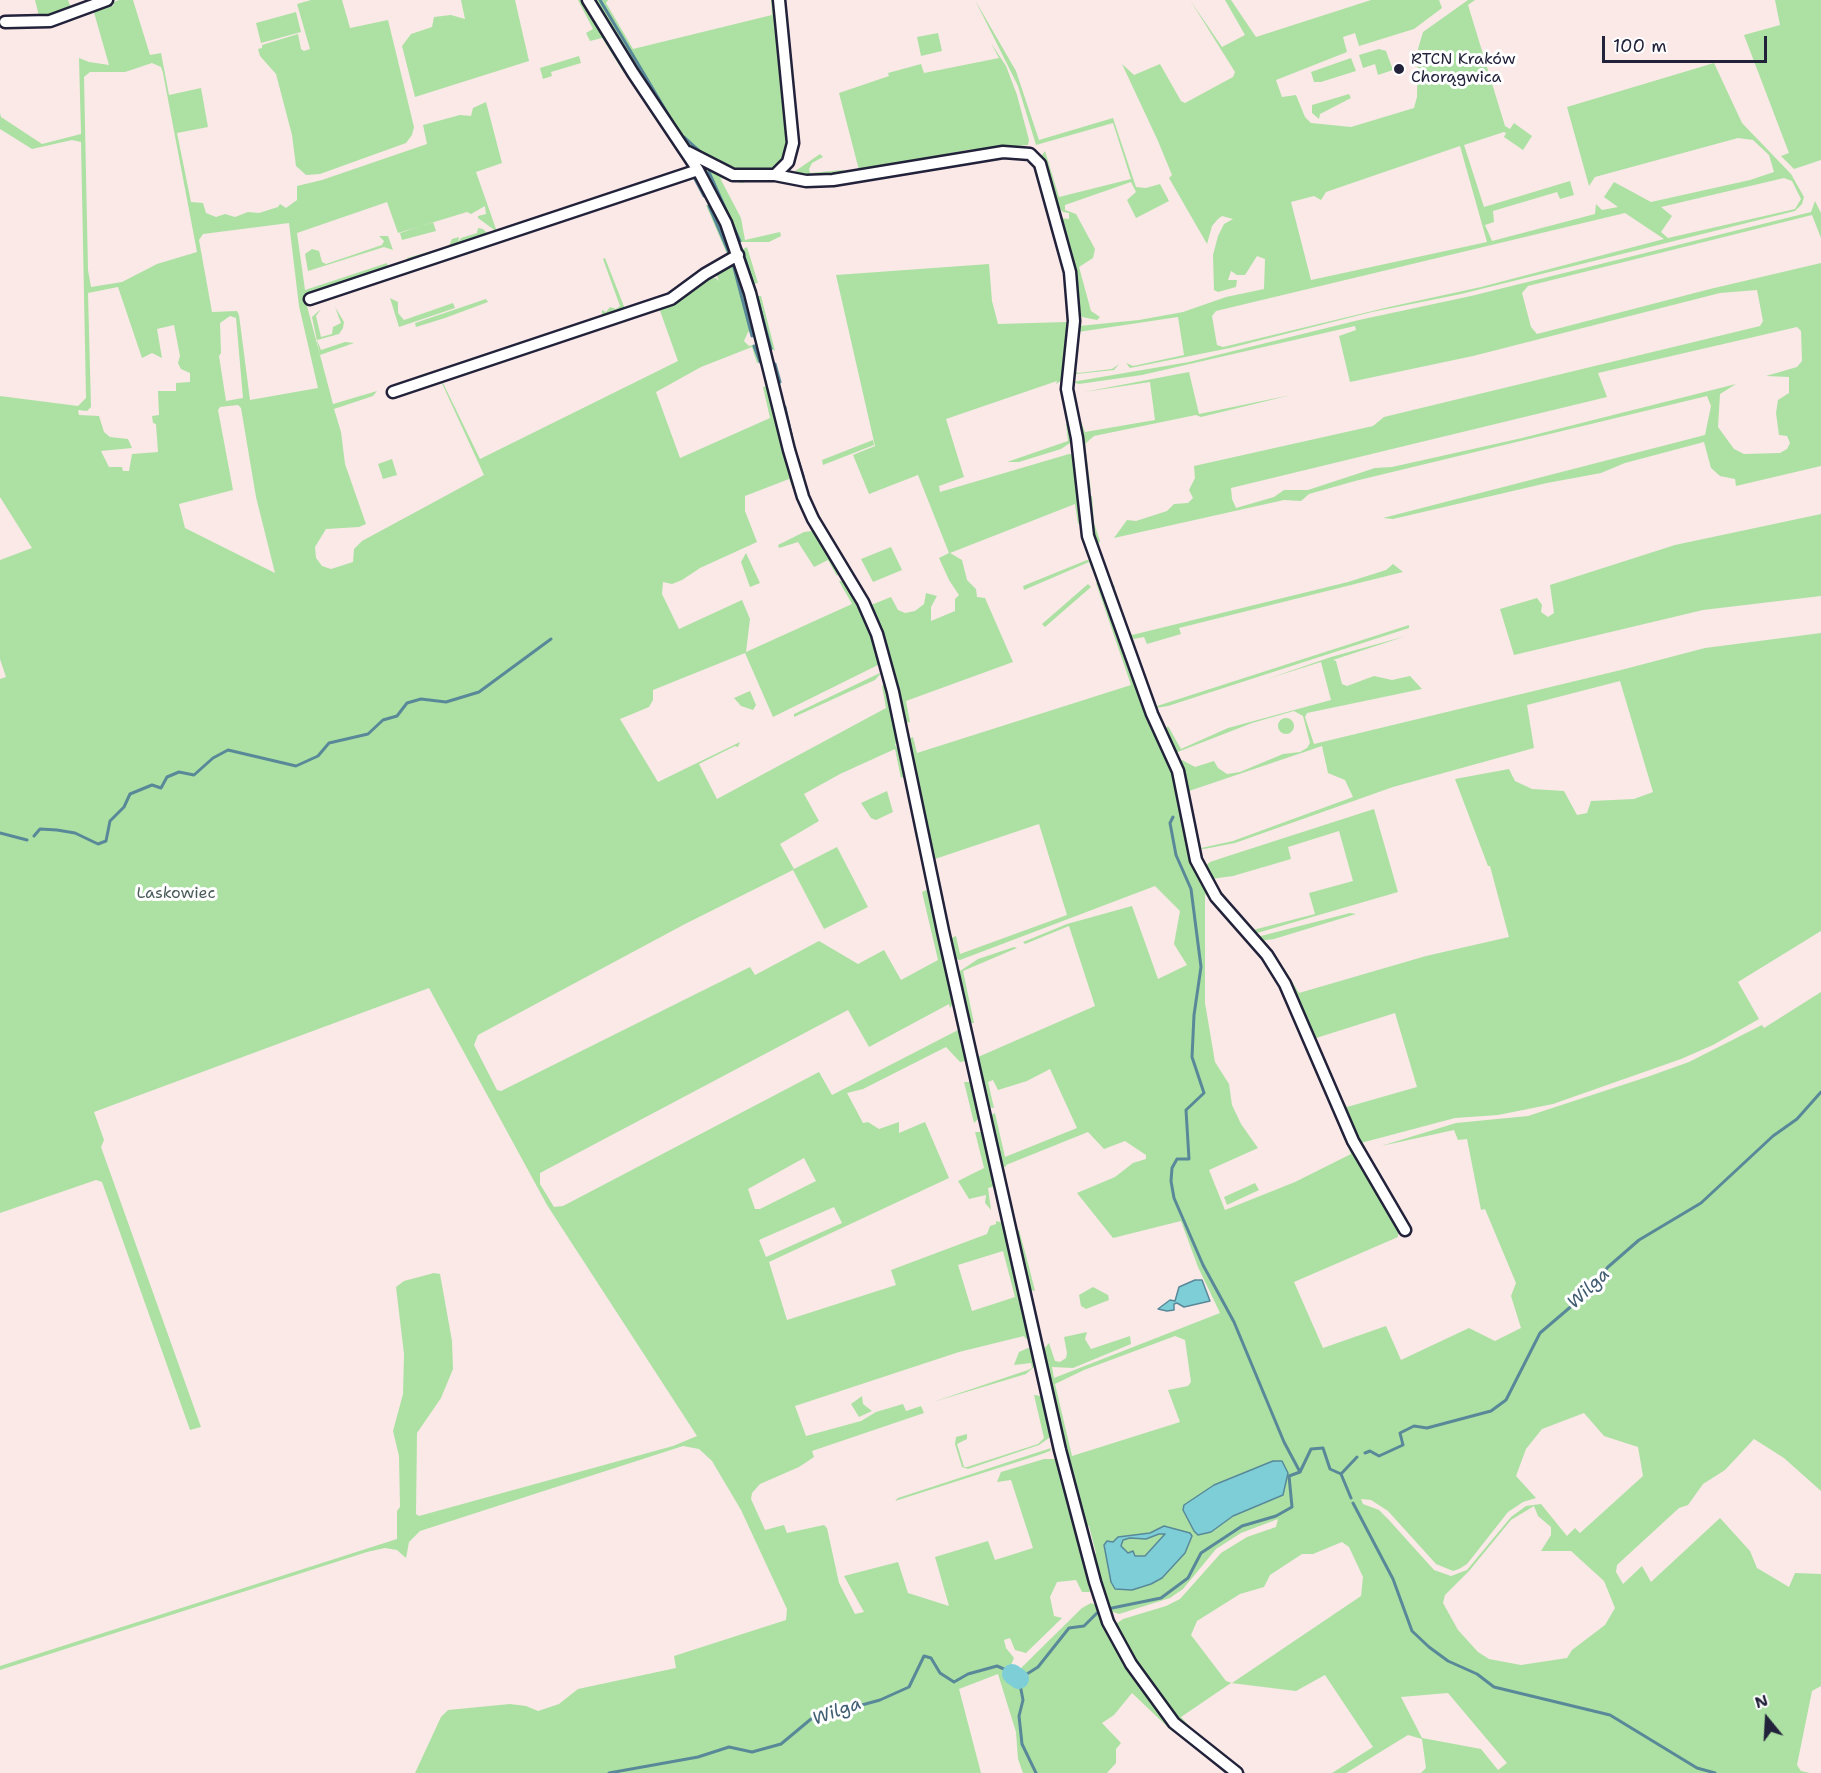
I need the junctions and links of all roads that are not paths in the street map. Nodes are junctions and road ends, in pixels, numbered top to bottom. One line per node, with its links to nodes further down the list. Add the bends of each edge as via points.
1 (107, 0): 4 (street, via 50,21)
2 (588, 0): 5 (street)
3 (779, 0): 7 (street, via 793,143 788,162)
4 (5, 22)
5 (684, 150): 6 (street); 7 (street, via 732,175)
6 (698, 170): 8 (street); 9 (street)
7 (775, 174): 11 (street, via 806,181 833,180 1014,151 1030,154 1040,164 1070,272 1074,321 1067,389 1088,536 1152,714 1178,771 1196,860 1216,897 1267,955 1285,984 1353,1141)
8 (738, 255): 10 (street, via 671,299); 12 (street, via 803,497 868,612 887,664 939,915 1060,1450 1108,1622 1157,1704 1190,1738)
9 (310, 299)
10 (393, 392)
11 (1405, 1230)
12 (1237, 1773)

